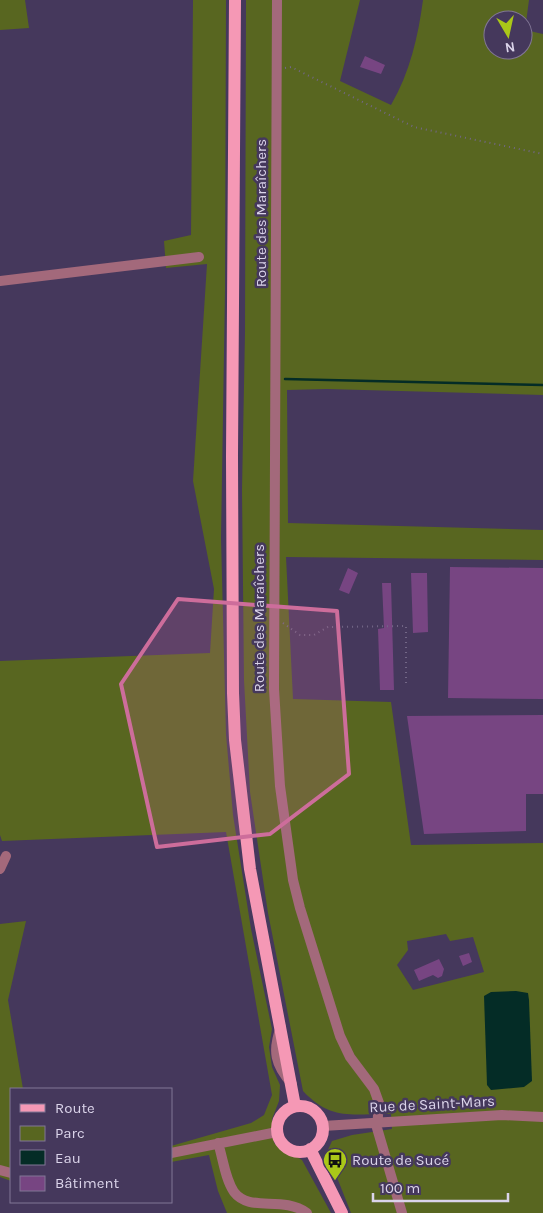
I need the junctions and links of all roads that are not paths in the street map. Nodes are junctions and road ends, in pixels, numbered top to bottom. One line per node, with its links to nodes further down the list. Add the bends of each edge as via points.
1 (235, 0): 7 (main road, via 233,703 250,869)
2 (277, 0): 9 (street, Route des Maraîchers, via 276,748 293,880 309,941 340,1036 350,1057 374,1089 379,1103)
3 (199, 257): 4 (street)
4 (0, 281)
5 (6, 856): 6 (street)
6 (0, 869)
7 (295, 1106): 10 (main road, via 313,1110); 11 (main road, via 279,1119)
8 (543, 1117): 9 (street, Rue de Saint-Mars, via 502,1115)
9 (377, 1123): 10 (street, Rue de Saint-Mars); 17 (street, Route des Maraîchers)
10 (323, 1126): 13 (main road, via 320,1140)
11 (278, 1132): 12 (street); 13 (main road, via 290,1149)
12 (218, 1143): 14 (street); 15 (street, via 235,1193 255,1204 278,1202 293,1205)
13 (310, 1149): 16 (main road)
14 (172, 1153)
15 (307, 1213)
16 (342, 1213)
17 (402, 1213)

